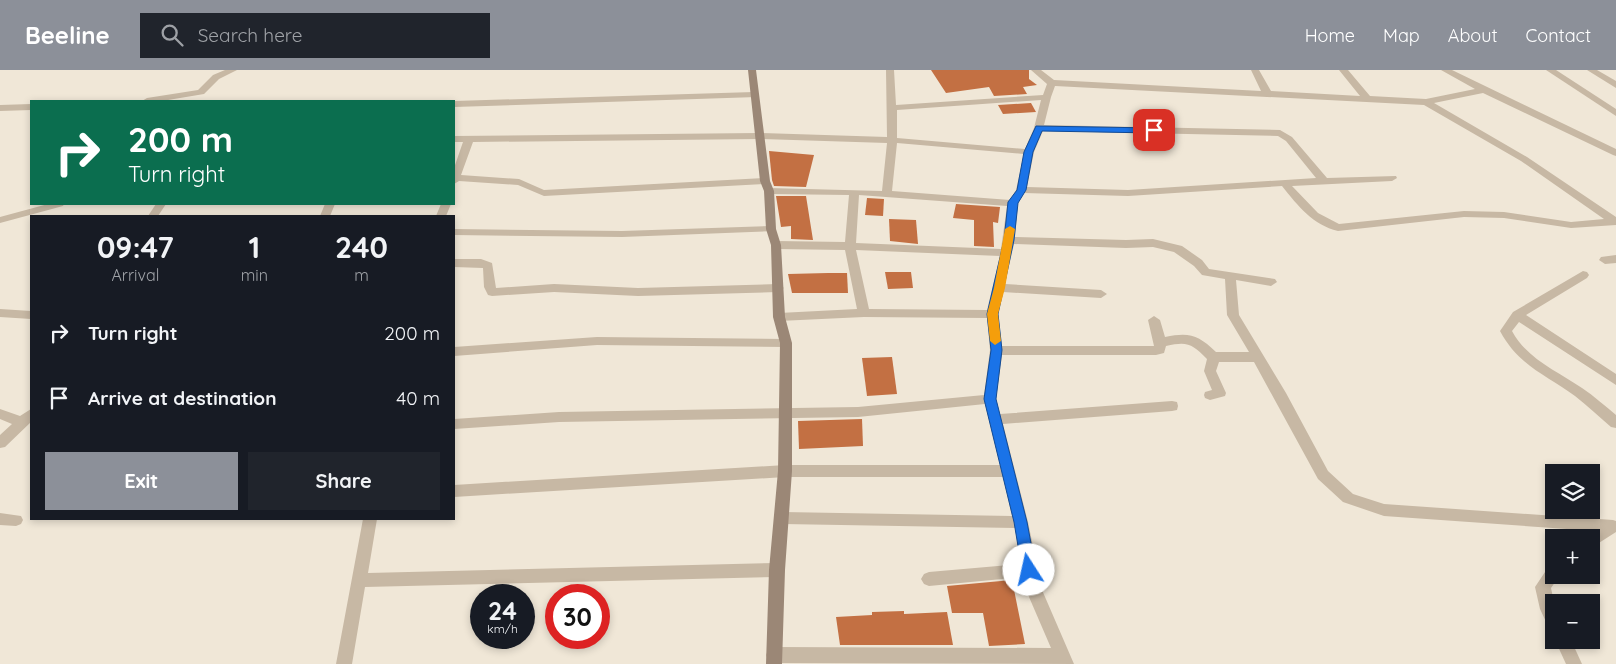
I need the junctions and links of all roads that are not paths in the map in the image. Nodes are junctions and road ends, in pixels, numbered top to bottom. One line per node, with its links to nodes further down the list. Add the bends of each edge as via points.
1 (233, 70): 17 (street, via 216,77 201,92)
2 (752, 70): 15 (street)
3 (890, 70): 23 (street)
4 (1035, 70): 11 (street)
5 (1255, 70): 14 (street)
6 (1343, 70): 18 (street)
7 (1445, 70): 13 (street)
8 (1550, 70): 24 (street)
9 (1604, 70): 10 (street)
10 (1592, 71): 12 (street)
11 (1052, 83): 14 (street); 16 (street)
12 (1616, 85)
13 (1484, 90): 19 (street); 31 (street)
14 (1267, 93): 18 (street)
15 (754, 96): 20 (street); 26 (street)
16 (1046, 97): 23 (street); 25 (street)
17 (153, 100)
18 (1368, 100): 19 (street)
19 (1426, 102): 43 (street, via 1524,159)
20 (455, 104)
21 (30, 107): 22 (street)
22 (0, 108)
23 (892, 108): 29 (street)
24 (1616, 113)
25 (1039, 128): 30 (street); 34 (street, via 1280,133 1289,139)
26 (759, 136): 28 (street); 29 (street); 36 (street)
27 (455, 139): 28 (street)
28 (469, 139): 32 (street)
29 (892, 140): 30 (street); 39 (street)
30 (1029, 152): 37 (street)
31 (1616, 153)
32 (455, 177): 36 (street, via 519,182 534,192 544,193)
33 (1392, 178): 34 (street)
34 (1324, 181): 35 (street)
35 (1284, 182): 37 (street, via 1128,193); 43 (street, via 1313,215 1324,224 1338,228 1464,214 1504,215 1571,225)
36 (767, 186): 38 (street); 44 (street)
37 (1022, 190): 40 (street)
38 (854, 192): 39 (street); 48 (street)
39 (887, 194): 40 (street)
40 (1013, 202): 46 (street)
41 (56, 205): 42 (street)
42 (0, 220)
43 (1616, 222)
44 (771, 229): 45 (street, via 622,234); 47 (street)
45 (455, 232)
46 (1009, 240): 49 (street); 52 (street, via 1153,243 1178,249 1206,272)
47 (776, 245): 48 (street); 54 (street)
48 (850, 246): 49 (street); 58 (street)
49 (1005, 254): 55 (street)
50 (455, 263): 54 (street, via 481,262 488,266 490,290 498,293 554,288 638,292)
51 (1583, 275): 61 (street)
52 (1230, 276): 53 (street); 69 (street, via 1233,315)
53 (1272, 282)
54 (778, 288): 62 (street)
55 (1000, 288): 56 (street); 59 (street)
56 (1101, 294)
57 (0, 313): 60 (street)
58 (864, 313): 59 (street); 62 (street)
59 (992, 314): 66 (street)
60 (30, 315)
61 (1517, 315): 70 (street); 78 (street, via 1506,331 1516,348)
62 (779, 317): 64 (street)
63 (1154, 320): 65 (street)
64 (786, 343): 67 (street, via 597,341); 75 (street)
65 (1160, 343): 66 (street, via 1160,350 1156,351); 68 (street, via 1189,339)
66 (996, 350): 72 (street)
67 (455, 352)
68 (1214, 357): 69 (street); 71 (street, via 1210,371 1220,393)
69 (1258, 357): 90 (street, via 1322,474 1348,498 1384,510)
70 (1616, 380)
71 (1210, 395)
72 (990, 399): 75 (street, via 858,412); 77 (street)
73 (1172, 406): 77 (street)
74 (0, 414): 79 (street, via 14,417)
75 (785, 414): 80 (street, via 560,417); 82 (street)
76 (30, 415): 79 (street)
77 (996, 419): 83 (street)
78 (1616, 423)
79 (21, 424): 81 (street)
80 (455, 424)
81 (0, 443)
82 (786, 471): 83 (street); 84 (street); 85 (street)
83 (1008, 471): 89 (street)
84 (455, 491)
85 (783, 518): 89 (street); 92 (street)
86 (0, 519): 87 (street)
87 (16, 520)
88 (370, 520): 95 (street)
89 (1021, 522): 93 (street)
90 (1614, 525): 91 (street)
91 (1600, 535)
92 (777, 570): 95 (street); 99 (street)
93 (1029, 570): 94 (street); 100 (street, via 1034,590)
94 (929, 579)
95 (360, 580): 101 (street)
96 (1546, 584): 97 (street)
97 (1545, 596)
98 (1567, 649): 102 (street)
99 (774, 660): 100 (street)
100 (1064, 660)
101 (344, 664)
102 (1574, 664)

